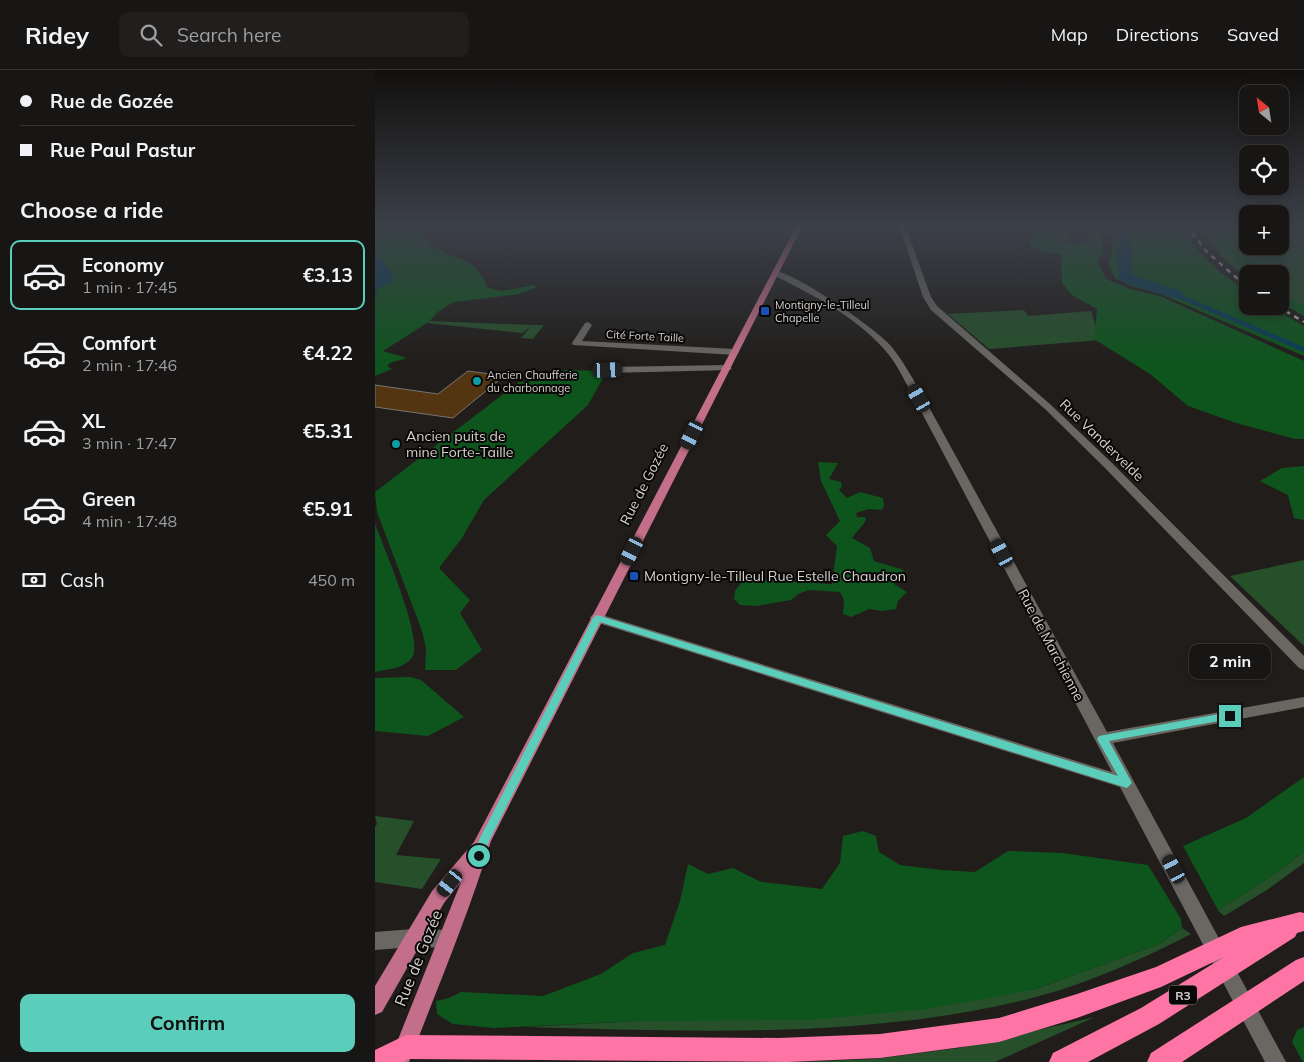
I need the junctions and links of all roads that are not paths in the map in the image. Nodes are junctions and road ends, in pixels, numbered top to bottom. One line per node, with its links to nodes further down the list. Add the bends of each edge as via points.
1 (777, 271): 3 (main road, Rue de Gozée)
2 (918, 271): 9 (street, Rue Vandervelde, via 927,297 935,308 1108,465)
3 (776, 274): 5 (main road, Rue de Gozée); 11 (street, Rue de Marchienne, via 861,325 877,337 895,358)
4 (588, 325): 5 (street, Cité Forte Taille, via 576,343)
5 (735, 352): 6 (main road, Rue de Gozée)
6 (727, 368): 7 (street); 8 (main road, Rue de Gozée)
7 (608, 370)
8 (597, 618): 12 (street); 13 (main road, Rue de Gozée)
9 (1304, 665)
10 (1304, 702): 11 (street)
11 (1102, 739): 12 (street, Rue de Marchienne)
12 (1127, 783): 24 (street, Rue de Marchienne)
13 (483, 841): 15 (main road, Rue de Gozée, via 438,897); 16 (main road, Rue de Gozée, via 464,901)
14 (1302, 920): 20 (highway, via 1241,937 1161,976 999,1030 880,1046); 23 (highway, R3, via 1150,1016)
15 (413, 938): 16 (street); 17 (street); 19 (main road, Rue de Gozée)
16 (447, 939): 20 (main road, Rue de Gozée)
17 (375, 941)
18 (1304, 968): 21 (highway)
19 (375, 1005)
20 (402, 1054): 22 (highway)
21 (1166, 1060)
22 (378, 1062)
23 (1062, 1062)
24 (1276, 1062)

